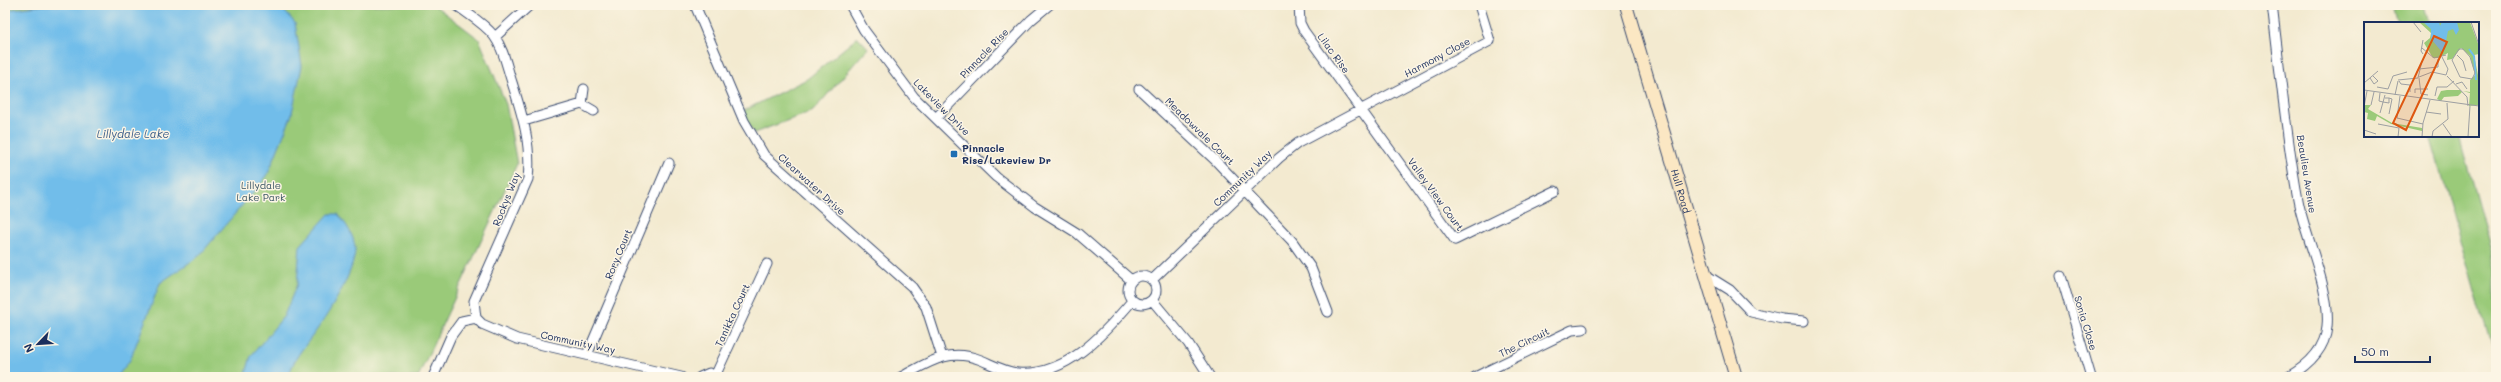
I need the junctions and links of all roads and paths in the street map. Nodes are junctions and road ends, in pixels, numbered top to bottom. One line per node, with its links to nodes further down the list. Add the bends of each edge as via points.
1 (456, 5): 11 (street, Rockys Way)
2 (530, 5): 11 (street)
3 (695, 5): 34 (street, Clearwater Drive, via 753,139 778,168 912,287 926,307)
4 (850, 5): 17 (street, Lakeview Drive, via 888,65 914,97)
5 (1049, 5): 10 (street, Pinnacle Rise)
6 (1299, 5): 15 (street, Lilac Rise, via 1300,23)
7 (1479, 5): 15 (street, Harmony Close, via 1490,41)
8 (1626, 5): 23 (main road, Hull Road)
9 (2272, 5): 45 (street, Beaulieu Avenue, via 2298,201 2326,312 2327,327 2319,350 2310,362)
10 (1038, 8): 17 (street, Pinnacle Rise)
11 (495, 37): 18 (street, Rockys Way, via 502,50)
12 (584, 89): 14 (street)
13 (1138, 89): 20 (street, Meadowvale Court, via 1216,160)
14 (582, 104): 16 (street); 18 (street)
15 (1362, 110): 20 (street, Community Way, via 1298,143); 21 (street, Valley View Court, via 1455,240)
16 (594, 111)
17 (936, 118): 25 (street, Lakeview Drive, via 1006,185 1077,233)
18 (524, 120): 30 (street, Rockys Way, via 530,161 528,179 474,302)
19 (669, 163): 33 (street, Rory Court)
20 (1244, 190): 26 (street, Community Way); 29 (street, Meadowvale Court, via 1296,246 1311,268)
21 (1555, 191)
22 (767, 264): 36 (street, Tanikka Court)
23 (1706, 275): 31 (street, via 1730,290 1751,312 1782,319); 43 (main road, Hull Road)
24 (2061, 276): 44 (street, Sonia Close)
25 (1131, 280): 26 (street, via 1143,275); 28 (street, via 1127,291)
26 (1152, 280): 27 (street, via 1156,289)
27 (1152, 300): 28 (street, via 1142,305); 41 (street, via 1188,343)
28 (1132, 301): 35 (street, via 1103,335)
29 (1328, 312)
30 (476, 318): 33 (street, Community Way, via 482,324 517,339); 37 (street, via 462,321 451,336)
31 (1804, 320)
32 (1583, 328): 42 (street, The Circuit, via 1572,330)
33 (587, 355): 38 (street, Community Way)
34 (942, 357): 35 (street, via 966,356 1005,371); 40 (street, via 920,365)
35 (1045, 374)
36 (718, 376): 39 (street, via 709,373)
37 (433, 377)
38 (681, 377)
39 (700, 377)
40 (901, 377)
41 (1210, 377)
42 (1475, 377)
43 (1736, 377)
44 (2091, 377)
45 (2288, 377)

